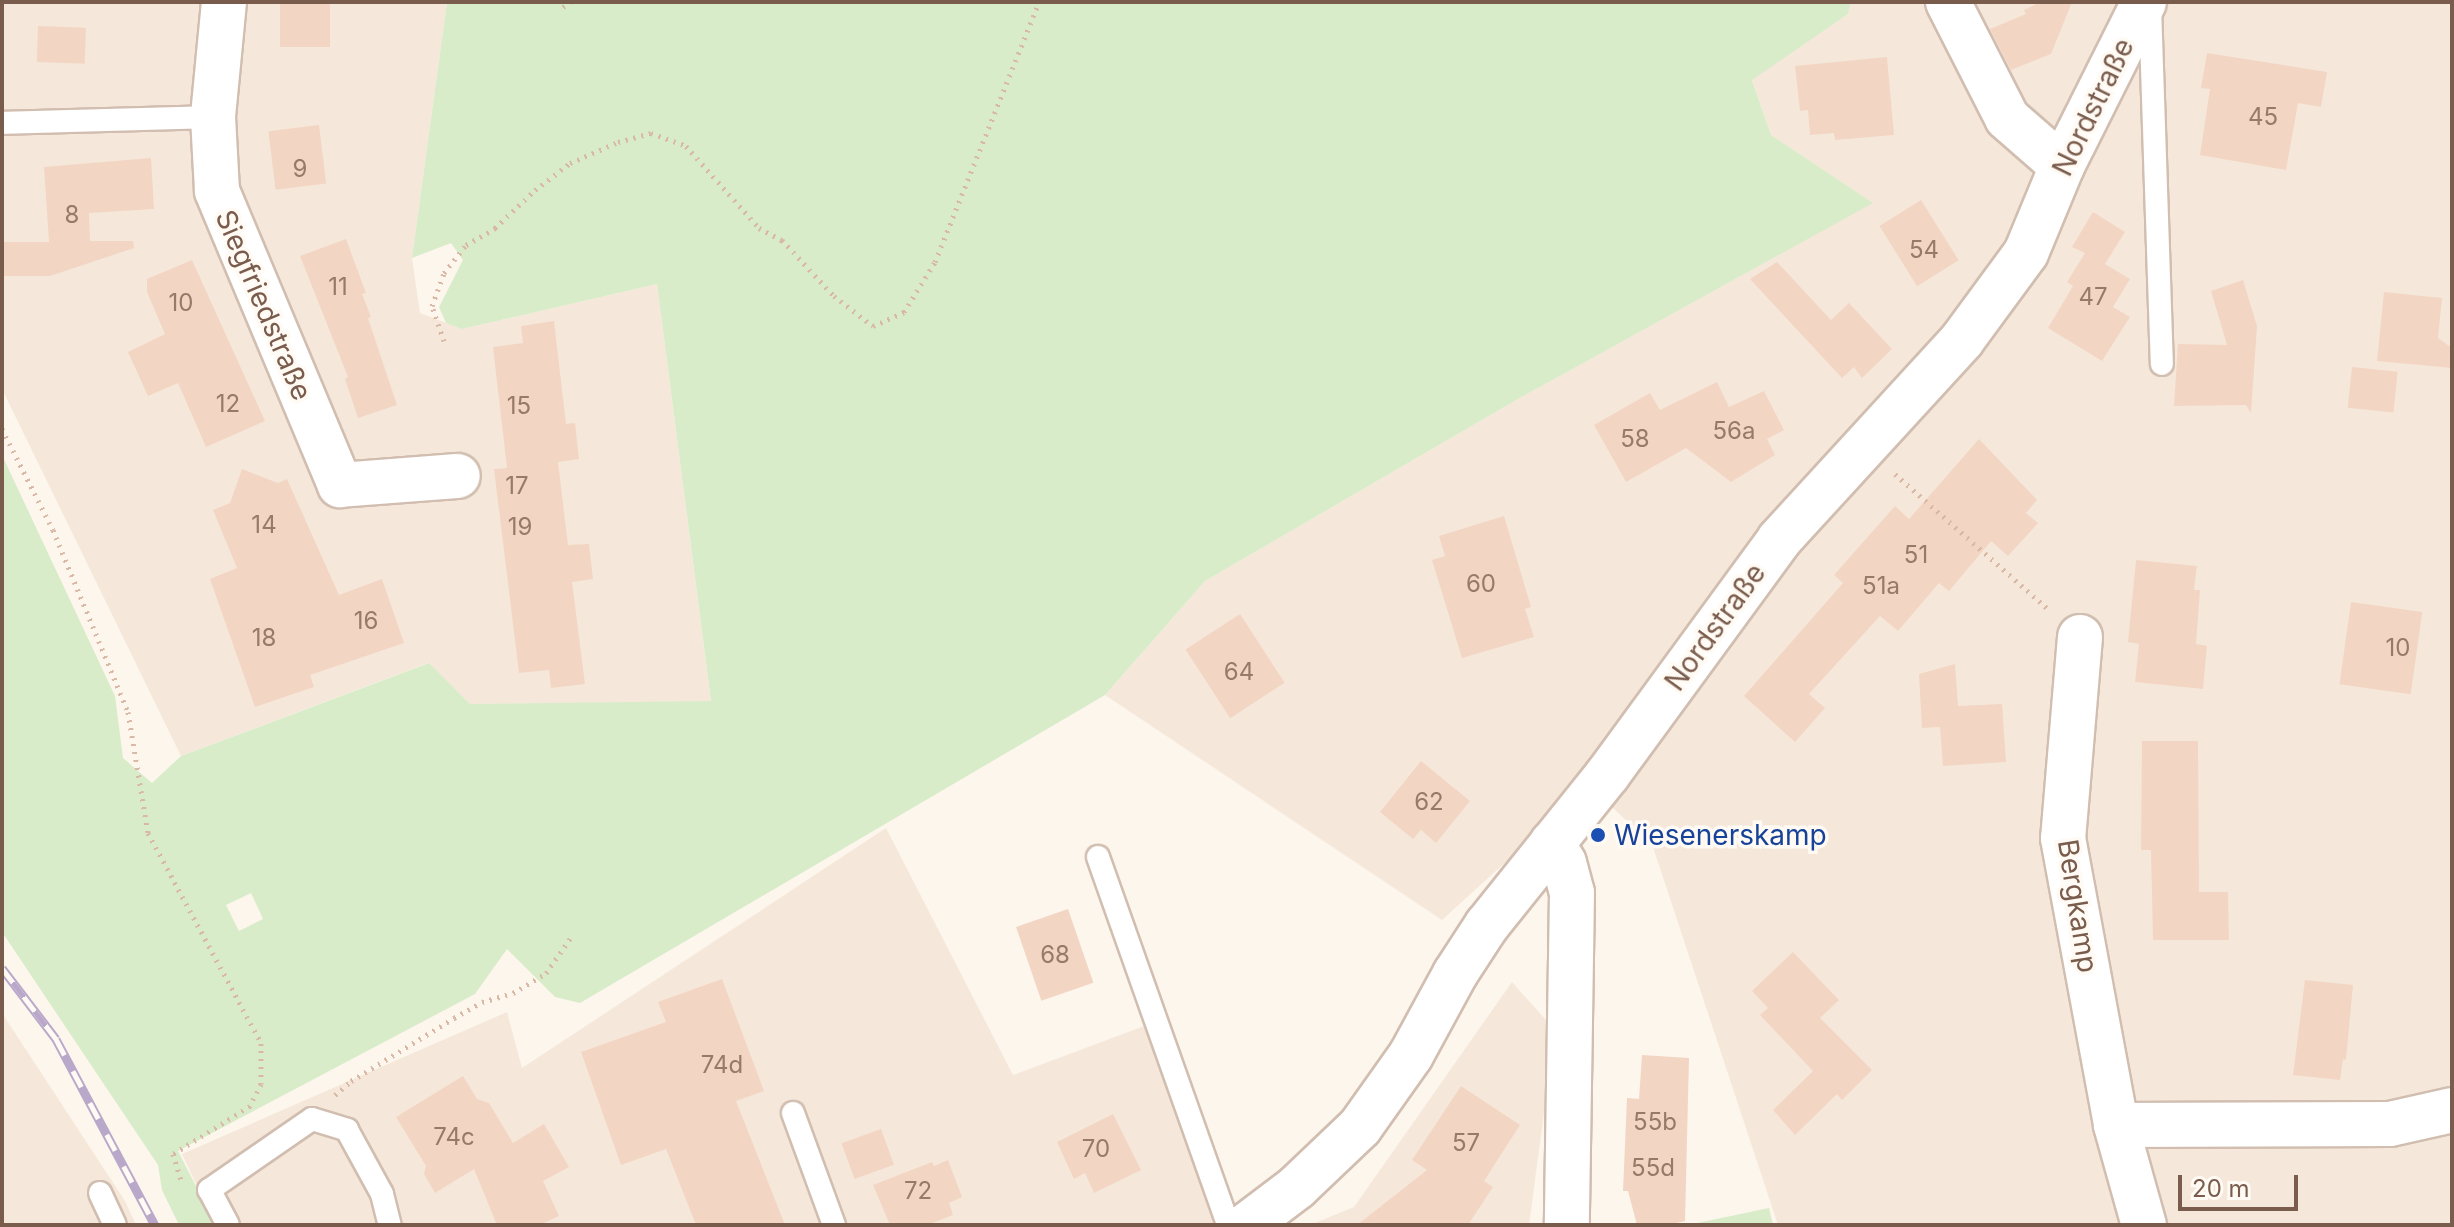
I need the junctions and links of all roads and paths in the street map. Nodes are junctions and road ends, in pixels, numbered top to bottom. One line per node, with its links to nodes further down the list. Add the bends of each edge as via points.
1 (224, 2): 8 (street, Siegfriedstraße)
2 (570, 2): 7 (path)
3 (1039, 2): 11 (path, via 935,262 904,312 873,326 834,296 782,240 759,228 686,146 651,133 570,163 495,228 466,245 444,273 432,306)
4 (1948, 2): 10 (street, via 2007,118)
5 (2144, 2): 10 (street, Nordstraße)
6 (2150, 2): 12 (lane)
7 (563, 7)
8 (213, 117): 9 (lane); 15 (street, Siegfriedstraße, via 217,191 340,485)
9 (2, 123)
10 (2062, 166): 14 (street, Nordstraße, via 2026,253 1962,340)
11 (444, 341)
12 (2162, 364)
13 (2, 429): 24 (path, via 53,530 128,712 148,833 261,1043 261,1084 250,1106 173,1154)
14 (1865, 446): 16 (path); 17 (street, Nordstraße, via 1779,540)
15 (458, 476)
16 (2080, 637): 23 (street, Bergkamp, via 2063,838)
17 (1552, 843): 31 (street, Nordstraße, via 1479,937 1411,1055 1360,1127 1297,1187); 32 (street, via 1572,893)
18 (1098, 857): 30 (lane)
19 (572, 936): 22 (path, via 546,973 513,993 482,1002 351,1081)
20 (2452, 1110): 23 (street, via 2390,1124)
21 (793, 1113): 29 (lane)
22 (312, 1119): 27 (lane, via 209,1190); 28 (lane, via 347,1130 382,1194)
23 (2116, 1125): 33 (street, Bergkamp)
24 (184, 1185)
25 (100, 1193): 26 (lane)
26 (115, 1225)
27 (228, 1225)
28 (390, 1225)
29 (834, 1225)
30 (1228, 1225)
31 (1247, 1225)
32 (1567, 1225)
33 (2144, 1225)

